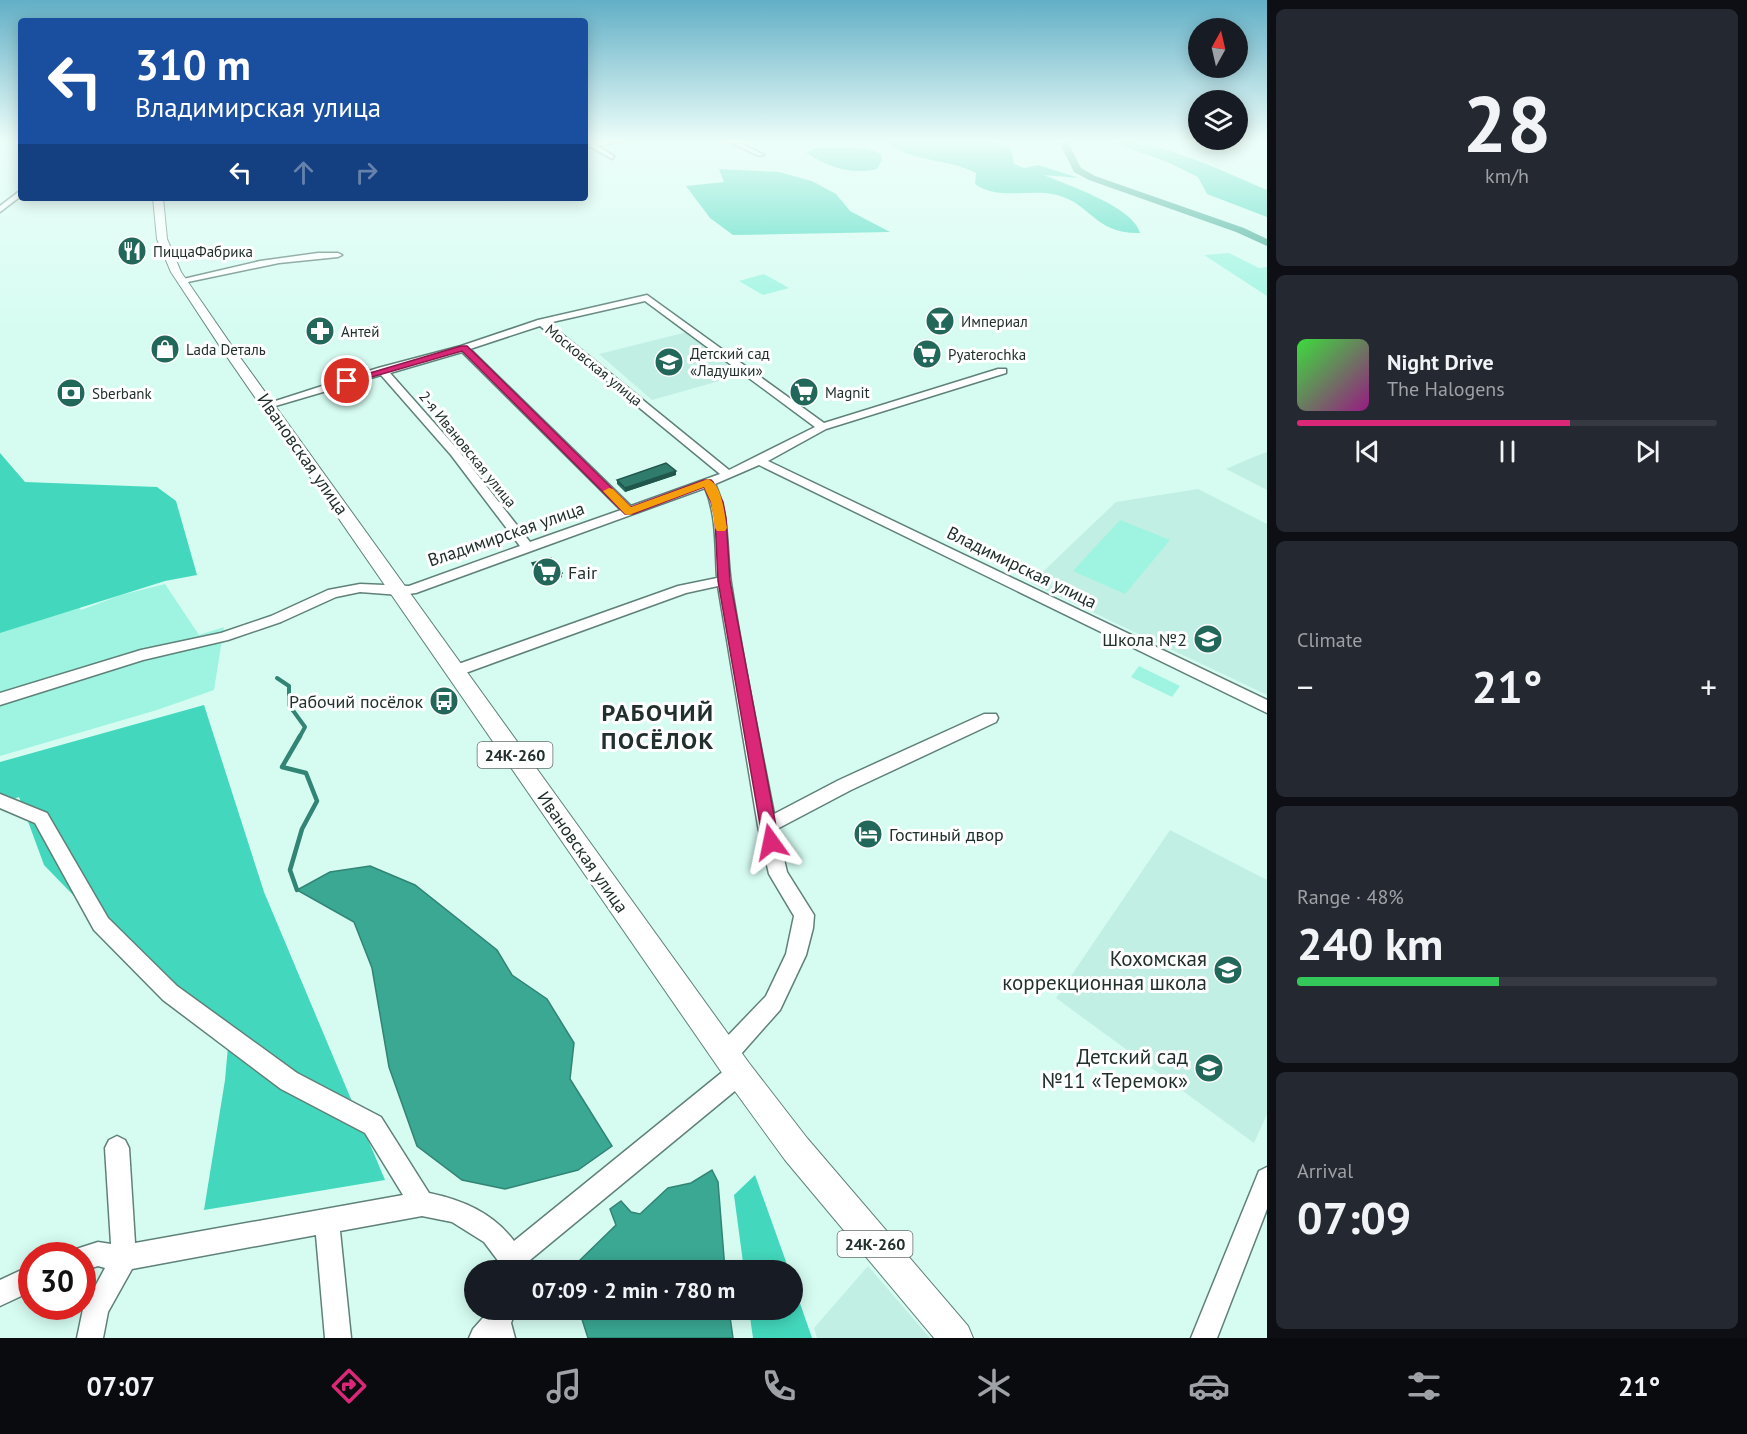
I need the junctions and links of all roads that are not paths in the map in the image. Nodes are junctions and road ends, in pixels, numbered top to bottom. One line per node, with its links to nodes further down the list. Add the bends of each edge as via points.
1 (159, 202): 4 (main road, Ивановская улица / 24К-260, via 164,247)
2 (162, 202): 4 (main road, Ивановская улица / 24К-260, via 164,235)
3 (338, 255): 4 (street, via 266,261)
4 (186, 286): 9 (main road, Ивановская улица / 24К-260)
5 (542, 322): 6 (street, Московская улица); 10 (street, via 647,298); 12 (street, Московская улица)
6 (464, 348): 7 (street, Московская улица); 14 (street)
7 (382, 370): 9 (street, Московская улица); 15 (street, 2-я Ивановская улица, via 455,453)
8 (1002, 371): 10 (street, Владимирская улица)
9 (268, 405): 17 (main road, Ивановская улица / 24К-260)
10 (822, 427): 11 (street, Владимирская улица)
11 (759, 461): 12 (street, Владимирская улица); 20 (street, Владимирская улица)
12 (728, 475): 13 (street, Владимирская улица)
13 (708, 482): 14 (street, Владимирская улица); 16 (street, via 720,518)
14 (629, 511): 15 (street, Владимирская улица)
15 (528, 548): 17 (street, Владимирская улица)
16 (724, 581): 18 (street, via 683,589); 23 (street)
17 (400, 591): 18 (main road, Ивановская улица / 24К-260); 19 (street, Владимирская улица, via 340,591 224,636 141,655)
18 (455, 671): 24 (main road, Ивановская улица / 24К-260)
19 (0, 699)
20 (1267, 707)
21 (990, 718): 23 (street)
22 (0, 801): 28 (street, via 41,818 101,924 170,993 289,1081 373,1125)
23 (767, 826): 24 (street, via 778,874 804,915 803,928 796,955 773,1003)
24 (726, 1054): 25 (main road, Ивановская улица / 24К-260)
25 (739, 1073): 33 (street, via 552,1226); 38 (main road, Ивановская улица / 24К-260, via 803,1158)
26 (117, 1148): 31 (street)
27 (1267, 1179): 39 (street)
28 (422, 1204): 29 (street); 32 (street, via 456,1212 493,1233)
29 (327, 1222): 31 (street); 37 (street)
30 (96, 1255): 31 (street)
31 (124, 1258): 36 (street, via 96,1309)
32 (509, 1260)
33 (517, 1260)
34 (18, 1284): 35 (street)
35 (0, 1293)
36 (90, 1338)
37 (338, 1338)
38 (956, 1338)
39 (1203, 1338)

